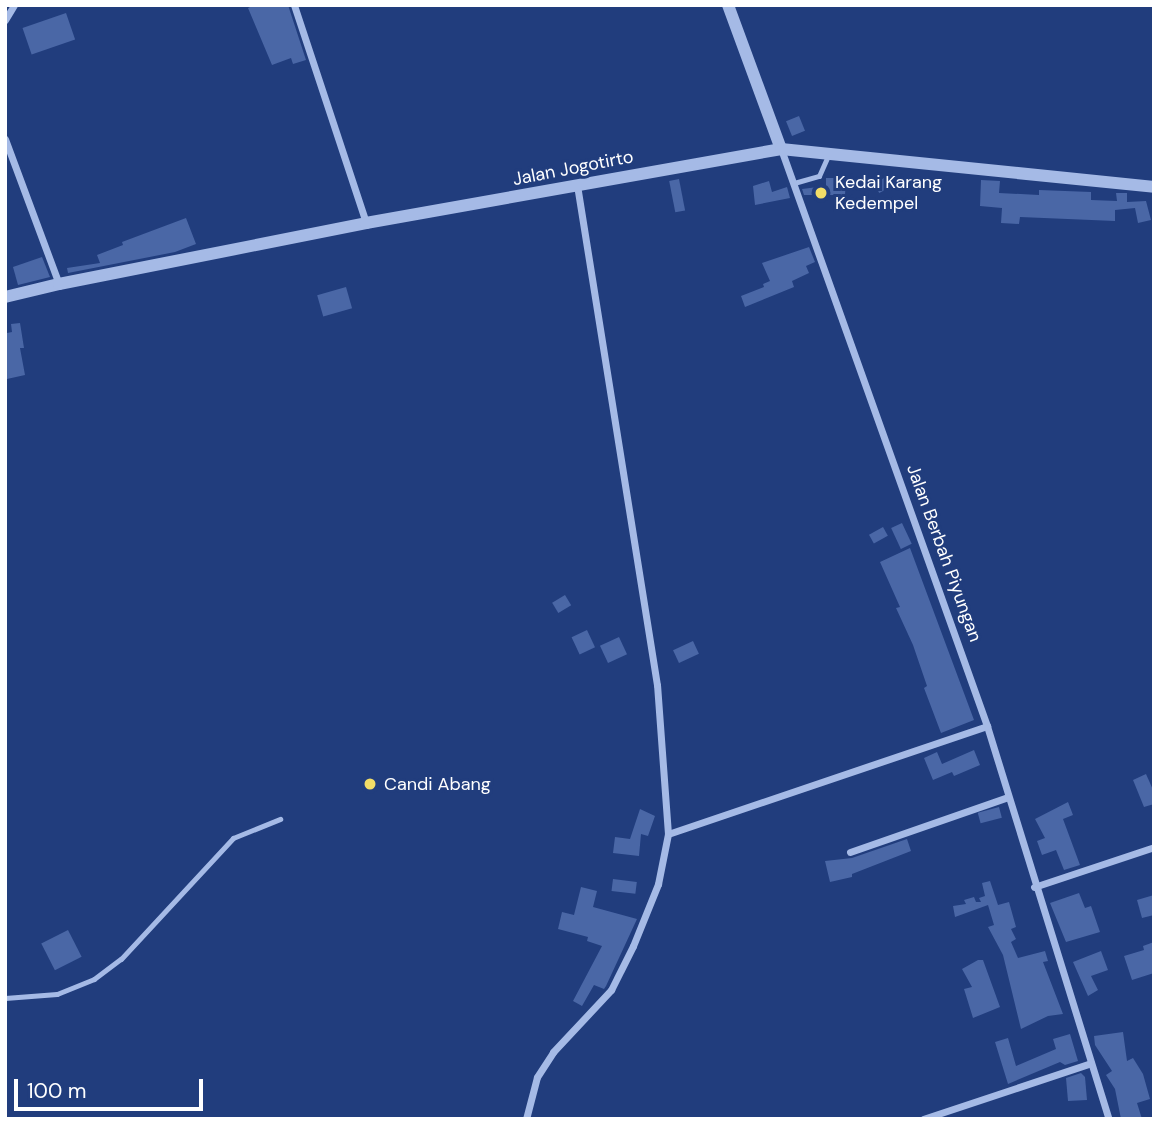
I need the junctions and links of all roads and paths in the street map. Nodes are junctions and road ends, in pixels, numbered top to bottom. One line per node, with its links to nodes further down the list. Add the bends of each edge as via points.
1 (14, 5): 4 (street)
2 (294, 5): 11 (street)
3 (728, 5): 6 (street, Jalan Berbah Piyungan)
4 (5, 20)
5 (5, 139): 12 (street)
6 (781, 149): 7 (street, Jalan Jogotirto); 8 (street, Jalan Berbah Piyungan); 9 (street, Jalan Jogotirto)
7 (829, 154): 8 (lane, via 818,176); 10 (street, Jalan Jogotirto)
8 (793, 183): 14 (street, Jalan Berbah Piyungan)
9 (577, 185): 11 (street, Jalan Jogotirto); 17 (street, via 657,685)
10 (1154, 187)
11 (366, 223): 12 (street, Jalan Jogotirto)
12 (59, 284): 13 (street, Jalan Jogotirto)
13 (5, 297)
14 (986, 726): 15 (street, Jalan Berbah Piyungan); 17 (street)
15 (1008, 797): 19 (street); 20 (street, Jalan Berbah Piyungan)
16 (280, 819): 21 (lane, via 233,838 121,959 94,979 57,994)
17 (668, 834): 23 (street, via 658,884 633,946 611,990 553,1052 537,1077)
18 (1154, 847): 20 (street)
19 (850, 852)
20 (1034, 887): 22 (street, Jalan Berbah Piyungan)
21 (5, 998)
22 (1091, 1063): 24 (street); 25 (street, Jalan Berbah Piyungan)
23 (526, 1119)
24 (923, 1119)
25 (1109, 1119)

